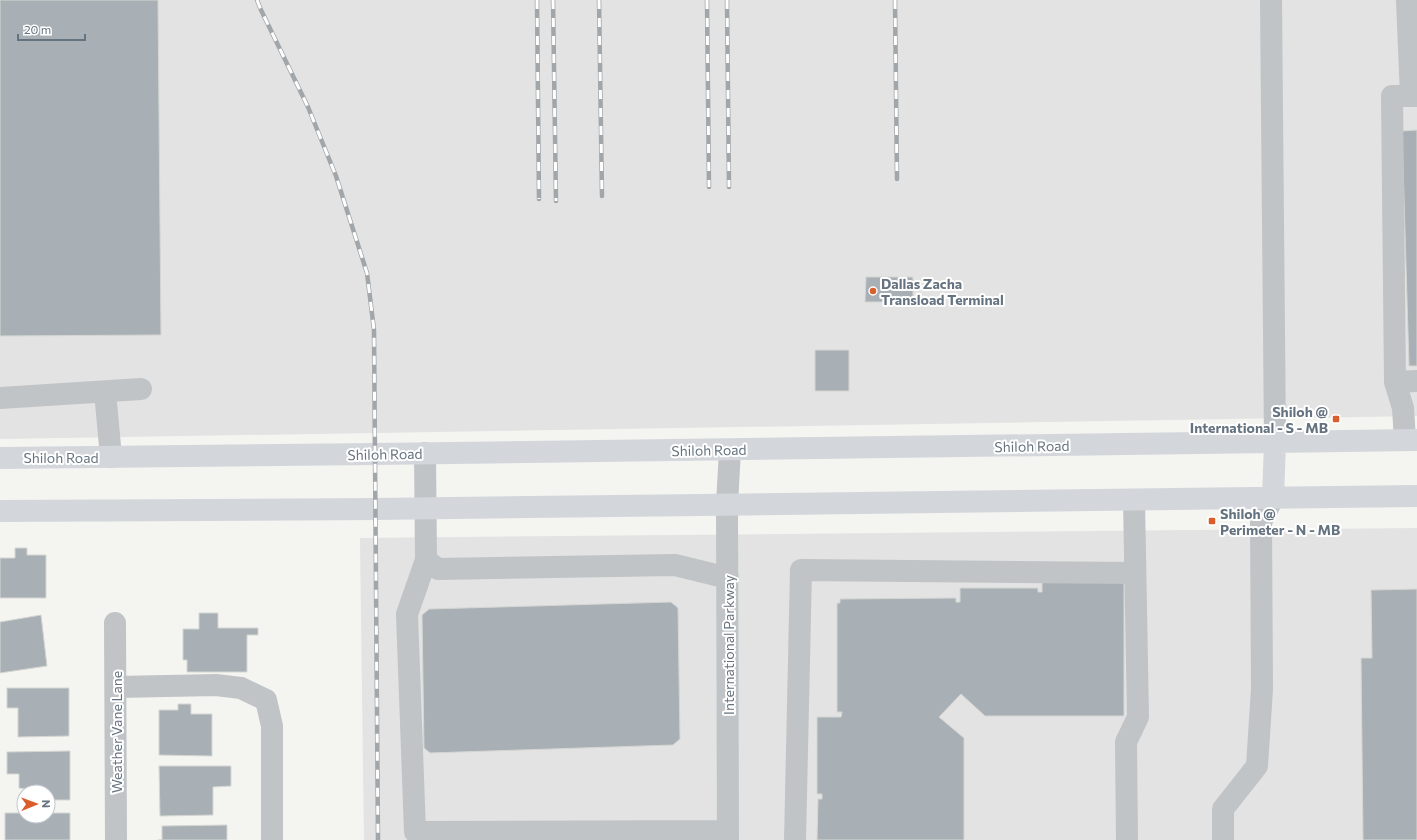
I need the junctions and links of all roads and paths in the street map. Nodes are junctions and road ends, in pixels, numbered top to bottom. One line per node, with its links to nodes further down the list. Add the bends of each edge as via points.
1 (1271, 0): 10 (street)
2 (1407, 0): 3 (street)
3 (1414, 96): 5 (street, via 1392,96)
4 (1417, 381): 5 (street)
5 (1395, 382): 9 (street)
6 (141, 390): 7 (street)
7 (105, 392): 8 (street); 13 (street)
8 (0, 398)
9 (1411, 440): 10 (main road, Shiloh Road)
10 (1275, 443): 11 (main road, Shiloh Road); 16 (main road)
11 (730, 450): 12 (main road, Shiloh Road); 18 (street, International Parkway)
12 (425, 453): 13 (main road, Shiloh Road); 19 (street)
13 (111, 457): 14 (main road, Shiloh Road)
14 (0, 458)
15 (1417, 496): 16 (main road)
16 (1272, 498): 17 (main road); 31 (street, via 1261,522 1262,689 1257,766 1223,809)
17 (1134, 500): 18 (main road); 22 (street)
18 (728, 504): 19 (main road); 23 (street, International Parkway)
19 (426, 508): 20 (main road); 21 (street)
20 (0, 512)
21 (426, 560): 23 (street, via 438,569 675,565); 26 (street, via 407,614 415,832)
22 (1135, 573): 29 (street, via 801,570); 30 (street, via 1138,717 1126,742)
23 (728, 578): 26 (street, International Parkway)
24 (115, 623): 25 (street, Weather Vane Lane)
25 (116, 687): 27 (street, Weather Vane Lane); 28 (street, via 216,685 242,688 266,700 272,726)
26 (728, 835)
27 (116, 840)
28 (272, 840)
29 (795, 840)
30 (1127, 840)
31 (1223, 840)

